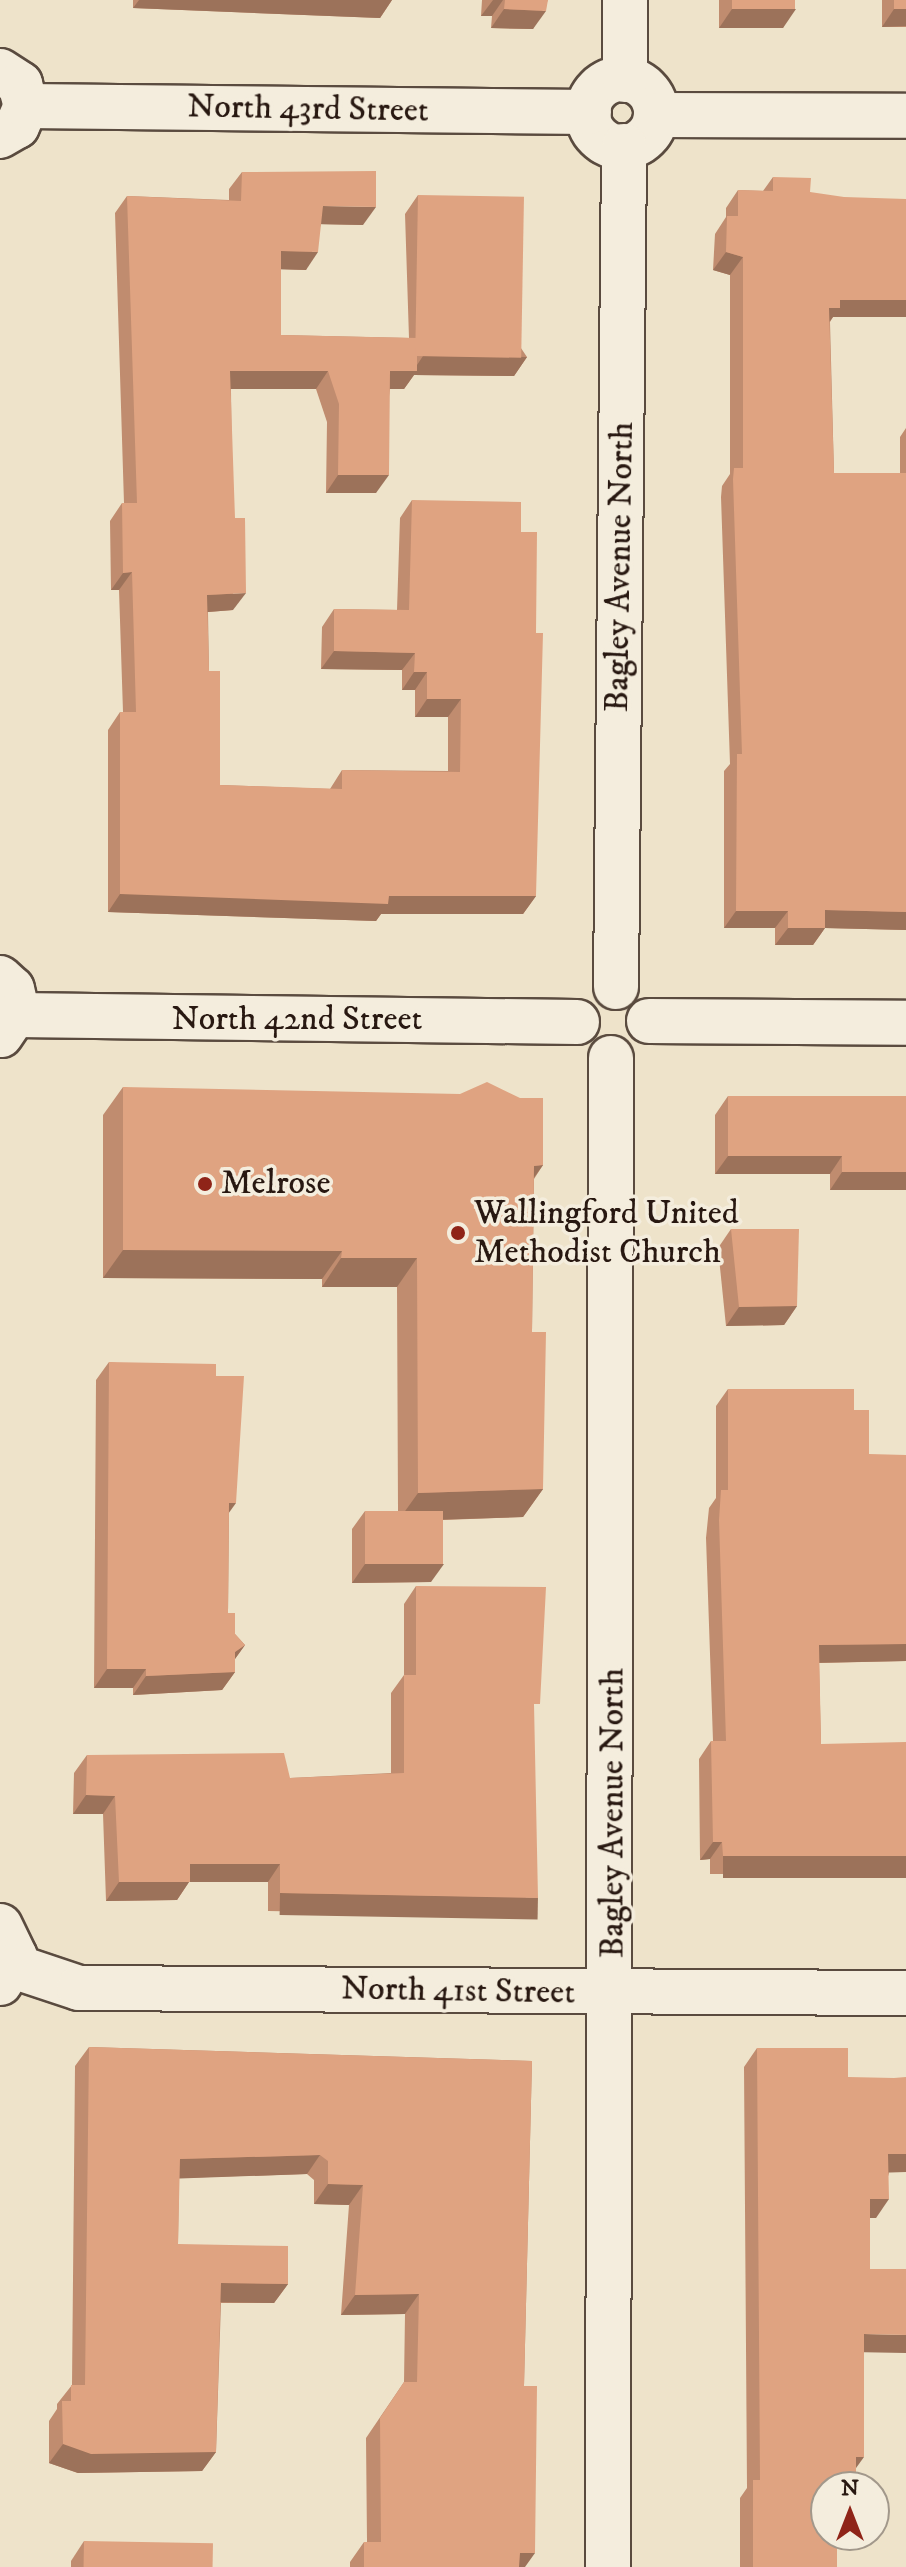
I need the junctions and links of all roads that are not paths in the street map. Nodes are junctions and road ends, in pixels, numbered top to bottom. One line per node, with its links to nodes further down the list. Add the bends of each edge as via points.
1 (625, 0): 3 (street)
2 (0, 71): 7 (street, via 20,84)
3 (625, 80): 4 (street, via 598,89); 5 (street, via 649,93)
4 (589, 112): 7 (street, North 43rd Street); 8 (street, via 599,138)
5 (656, 115): 6 (street); 8 (street, via 648,136)
6 (906, 116)
7 (13, 121)
8 (624, 146): 9 (street, Bagley Avenue North)
9 (616, 987): 11 (street, via 635,994); 12 (street, via 588,996)
10 (6, 1009): 12 (street, North 42nd Street)
11 (649, 1021): 13 (street); 14 (street, via 636,1049)
12 (577, 1022): 14 (street, via 586,1047)
13 (906, 1023)
14 (611, 1058): 16 (street, Bagley Avenue North)
15 (4, 1958): 16 (street, North 41st Street, via 79,1988)
16 (613, 1992): 17 (street, North 41st Street); 18 (street, Bagley Avenue North)
17 (906, 1993)
18 (608, 2567)

